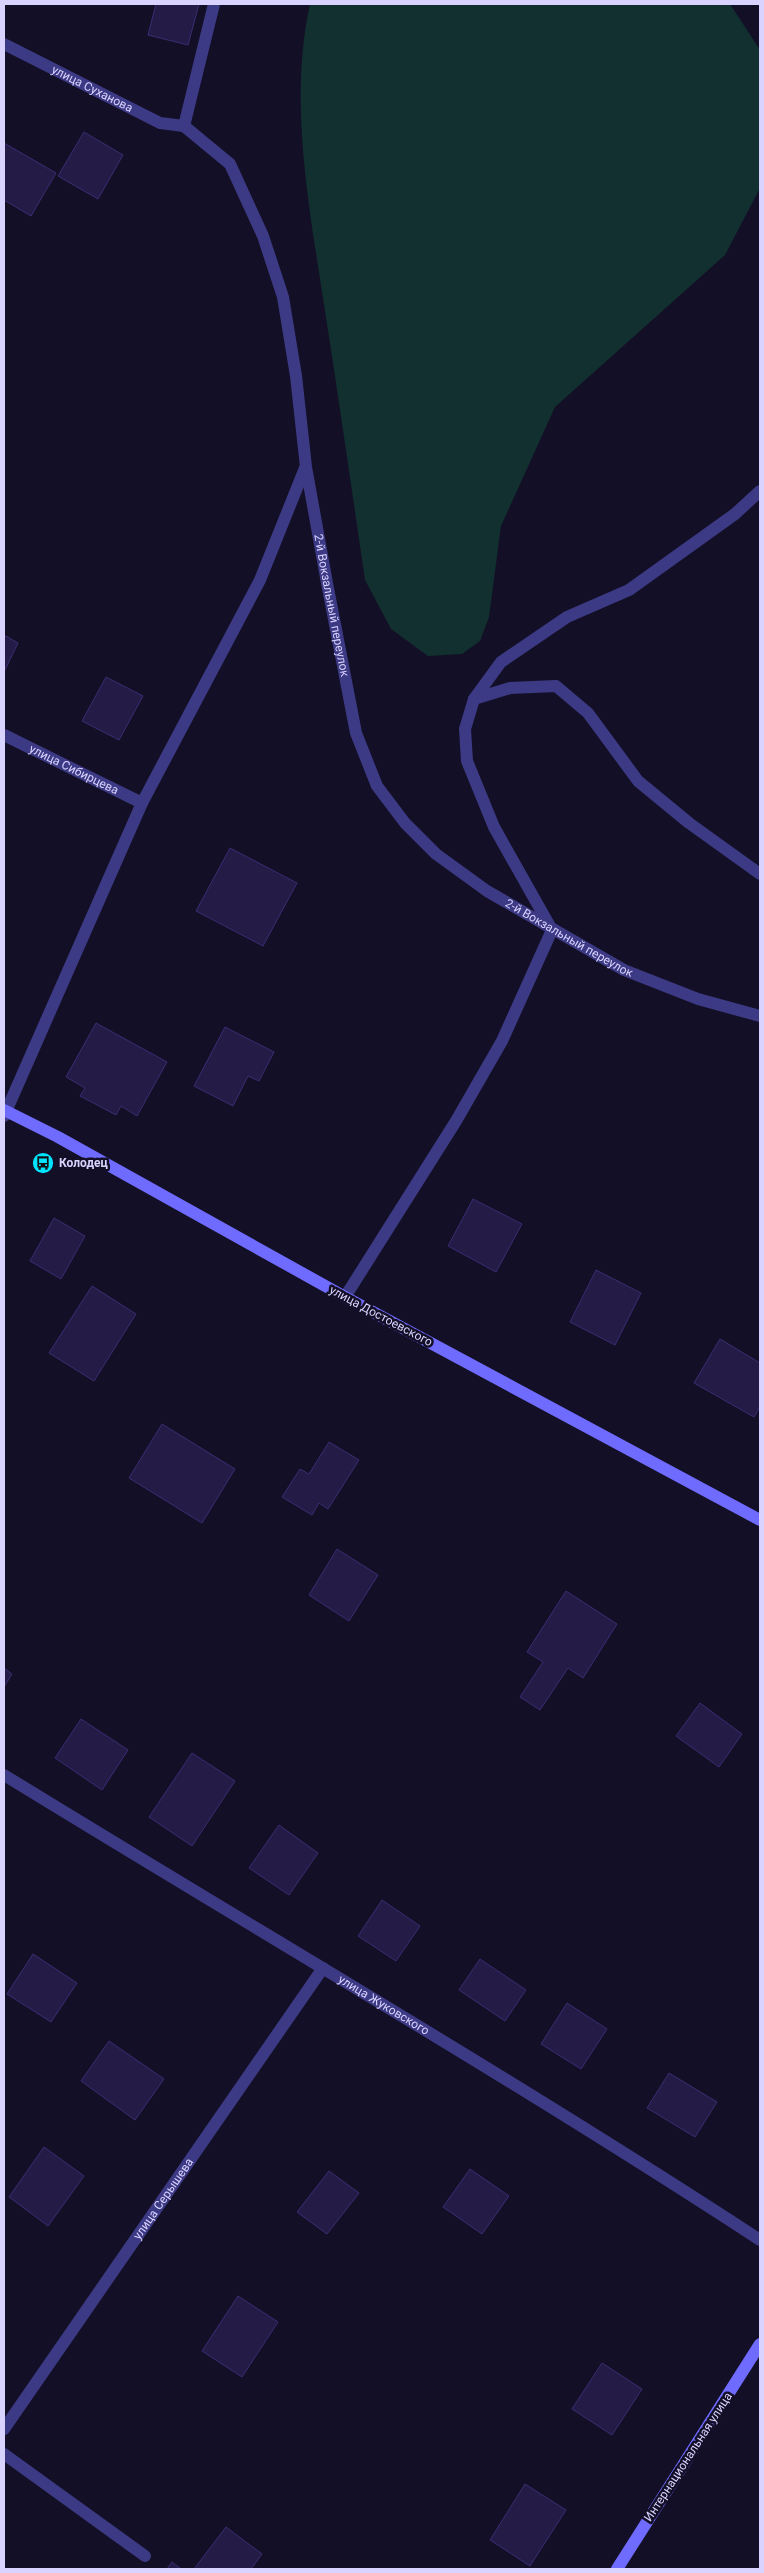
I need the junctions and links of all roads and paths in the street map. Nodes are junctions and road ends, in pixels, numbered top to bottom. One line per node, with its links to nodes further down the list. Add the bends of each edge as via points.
1 (214, 4): 3 (street)
2 (4, 44): 3 (street, улица Суханова, via 160,123)
3 (184, 126): 4 (street, 2-й Вокзальный переулок, via 230,164 263,236 284,297)
4 (306, 467): 8 (street, via 260,580); 10 (street, 2-й Вокзальный переулок, via 356,733 377,786 405,823 436,854 487,892)
5 (760, 490): 6 (street, via 735,514 629,590 567,617 501,662)
6 (474, 699): 9 (street, via 510,688 556,686 588,713 638,781); 10 (street, via 465,729 466,761 494,827)
7 (4, 735): 8 (street, улица Сибирцева)
8 (142, 803): 12 (street)
9 (760, 874)
10 (552, 930): 11 (street, 2-й Вокзальный переулок, via 624,970 698,999); 13 (street, via 497,1048)
11 (760, 1016)
12 (4, 1112): 13 (main road, улица Достоевского, via 58,1137)
13 (345, 1298): 14 (main road, улица Достоевского)
14 (760, 1520)
15 (4, 1776): 16 (street, улица Жуковского)
16 (323, 1968): 17 (street, улица Жуковского); 19 (street, улица Серышева)
17 (760, 2240)
18 (760, 2344): 22 (main road, Интернациональная улица)
19 (4, 2429)
20 (4, 2454): 21 (street)
21 (145, 2556)
22 (616, 2569)

